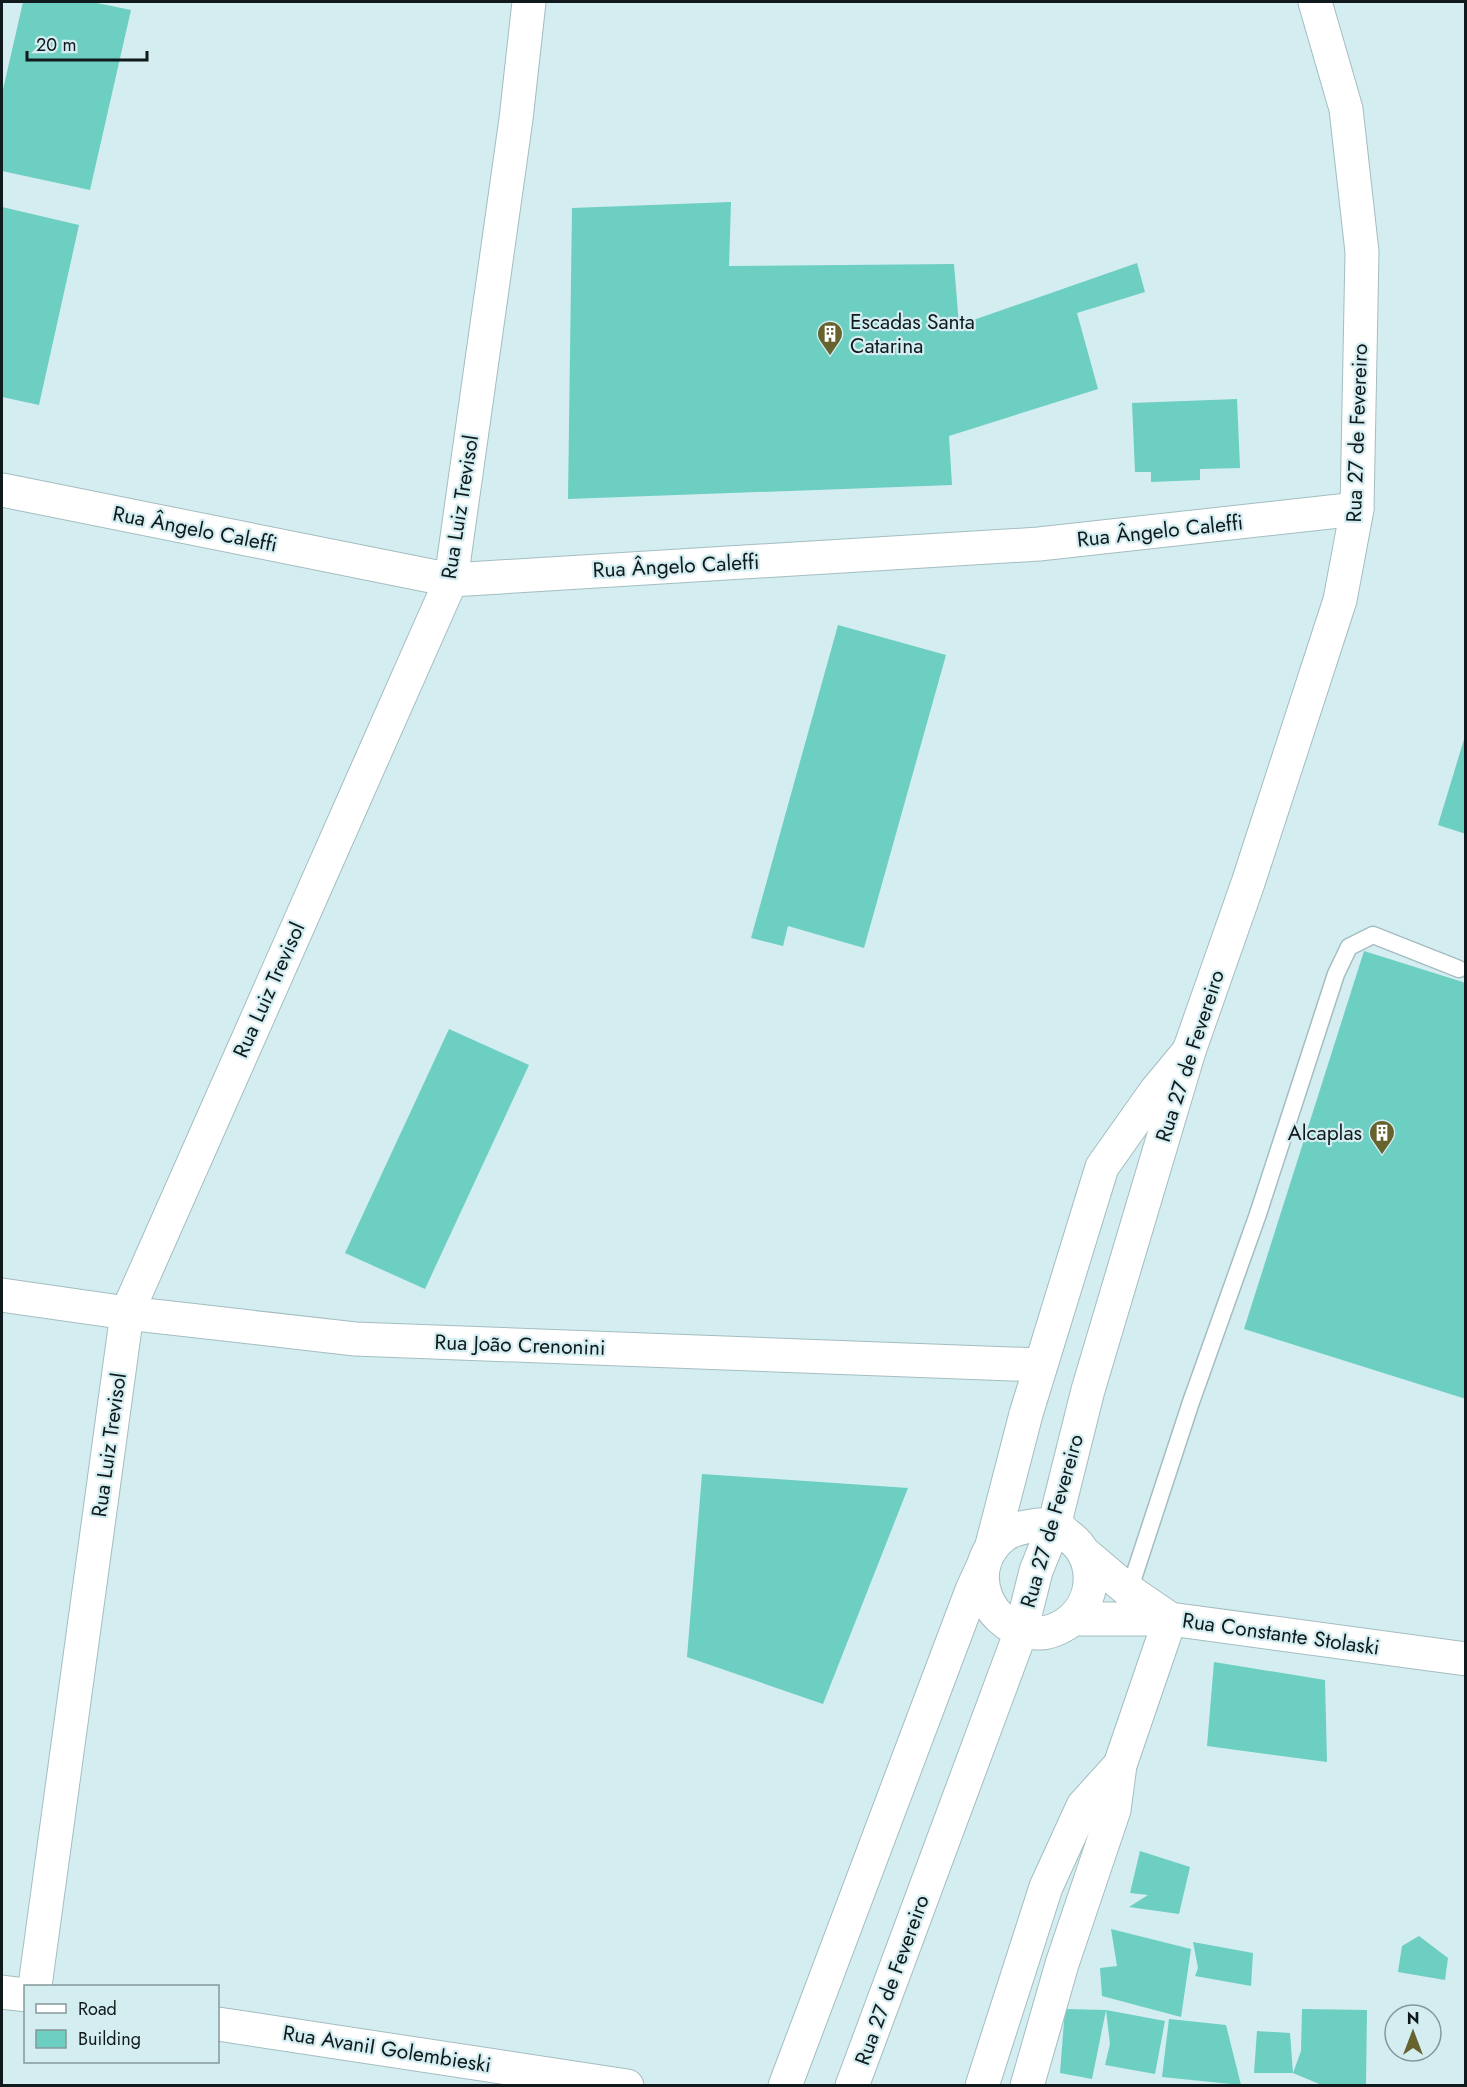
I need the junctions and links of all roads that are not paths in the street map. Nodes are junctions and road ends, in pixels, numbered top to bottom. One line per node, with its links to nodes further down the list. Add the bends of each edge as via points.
1 (529, 2): 5 (street, Rua Luiz Trevisol)
2 (1315, 2): 4 (street, Rua 27 de Fevereiro, via 1346,109 1362,252)
3 (2, 490): 5 (street, Rua Ângelo Caleffi)
4 (1357, 509): 5 (street, Rua Ângelo Caleffi, via 1039,544); 7 (street, Rua 27 de Fevereiro, via 1340,600)
5 (451, 580): 9 (street, Rua Luiz Trevisol)
6 (1459, 969): 14 (lane, via 1373,935 1349,947 1336,974)
7 (1190, 1051): 10 (street, via 1155,1092 1102,1167); 11 (street, Rua 27 de Fevereiro, via 1088,1390)
8 (2, 1295): 9 (street, Rua João Crenonini)
9 (127, 1313): 10 (street, Rua João Crenonini, via 355,1339); 20 (street, Rua Luiz Trevisol)
10 (1040, 1365): 13 (street)
11 (1054, 1526): 12 (street, Rua Constante Stolaski); 13 (street, via 1020,1527 1004,1536); 17 (street, Rua 27 de Fevereiro, via 1036,1571)
12 (1083, 1552): 14 (street, Rua Constante Stolaski); 15 (street, via 1090,1569 1090,1587)
13 (988, 1556): 17 (street, via 982,1581 986,1599 994,1613); 25 (street)
14 (1129, 1591): 16 (street, Rua Constante Stolaski)
15 (1074, 1619): 16 (street); 17 (street, via 1059,1629 1042,1633)
16 (1170, 1619): 18 (street, Rua Constante Stolaski); 19 (street)
17 (1021, 1631): 26 (street, Rua 27 de Fevereiro)
18 (1466, 1659)
19 (1120, 1765): 27 (street, via 1083,1806 1046,1887); 28 (street, via 1114,1810 1062,1964)
20 (35, 1985)
21 (2, 1992): 22 (street)
22 (24, 1995)
23 (219, 2024): 24 (street, Rua AvaniI Golembieski)
24 (627, 2085)
25 (785, 2085)
26 (852, 2085)
27 (982, 2085)
28 (1027, 2085)

